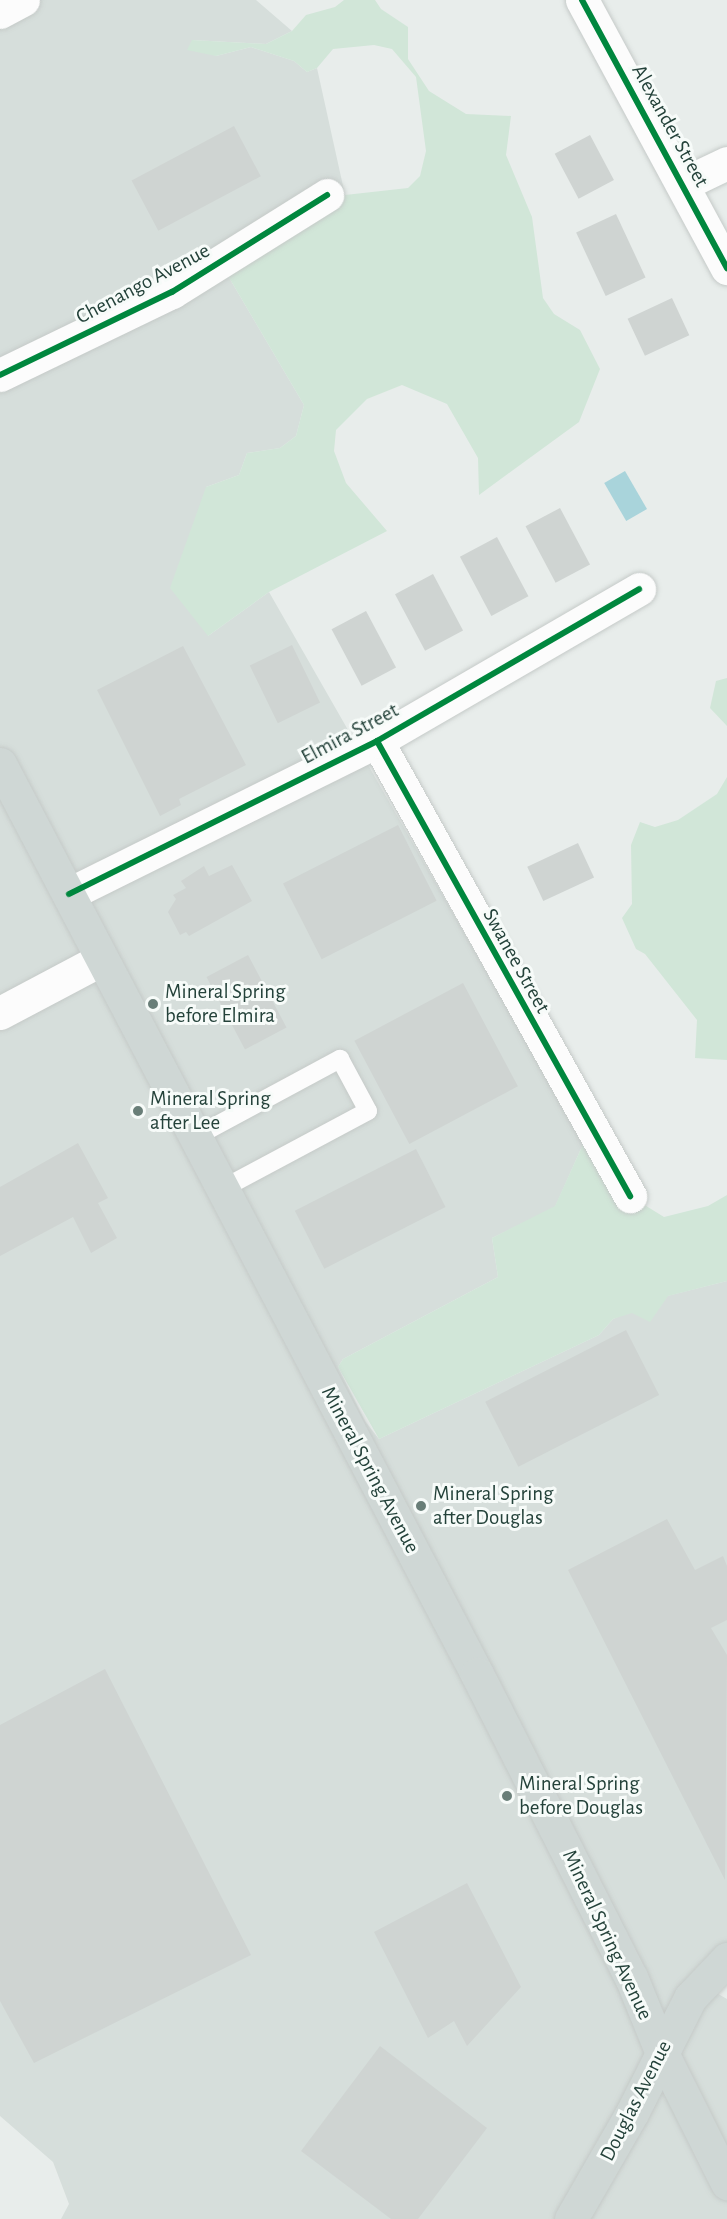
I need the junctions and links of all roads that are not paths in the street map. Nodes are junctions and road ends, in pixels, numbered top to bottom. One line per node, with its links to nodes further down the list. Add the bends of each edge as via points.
1 (582, 0): 3 (street, Alexander Street)
2 (727, 163): 3 (street)
3 (683, 184): 5 (street, Alexander Street)
4 (327, 195): 6 (street, Chenango Avenue, via 172,292)
5 (727, 268)
6 (0, 375)
7 (639, 589): 8 (street, Elmira Street)
8 (377, 741): 10 (street, Elmira Street); 15 (street, Swanee Street)
9 (0, 764): 10 (main road, Mineral Spring Avenue)
10 (69, 894): 11 (main road, Mineral Spring Avenue)
11 (102, 959): 12 (street); 13 (main road, Mineral Spring Avenue)
12 (0, 1013)
13 (195, 1137): 14 (main road, Mineral Spring Avenue); 14 (lane, via 340,1059 368,1111)
14 (222, 1188): 17 (main road, Mineral Spring Avenue, via 540,1796 631,1977)
15 (630, 1196)
16 (727, 1959): 17 (main road, Douglas Avenue, via 690,1998)
17 (661, 2051): 18 (main road, Mineral Spring Avenue); 19 (main road, Douglas Avenue, via 632,2113)
18 (727, 2182)
19 (572, 2219)

